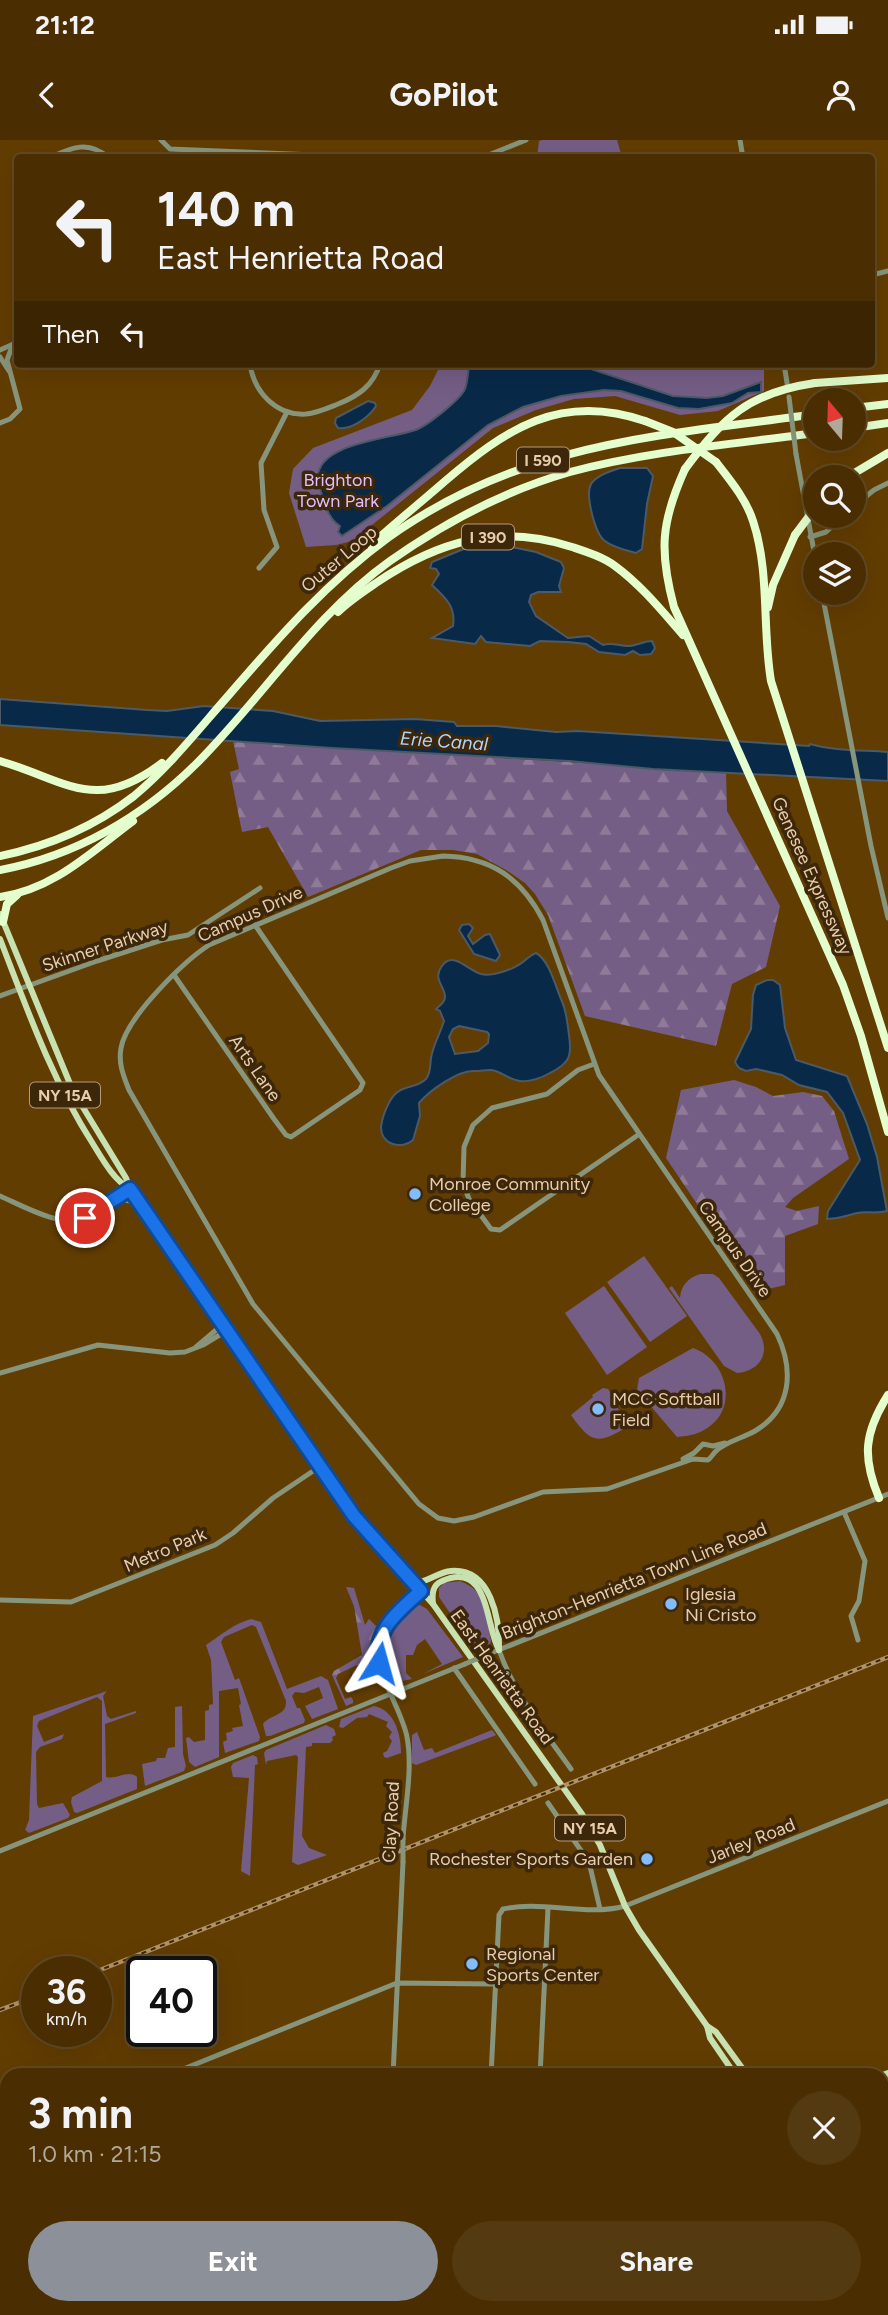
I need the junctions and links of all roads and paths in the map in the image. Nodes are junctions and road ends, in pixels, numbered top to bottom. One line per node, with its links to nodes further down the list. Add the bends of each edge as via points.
1 (161, 140): 5 (street, via 170,149)
2 (526, 140): 6 (street)
3 (59, 154): 4 (street, via 83,144 92,144)
4 (105, 154)
5 (276, 154)
6 (491, 154)
7 (14, 345): 12 (street, via 7,356)
8 (0, 357): 12 (street)
9 (251, 368): 16 (street, via 260,392)
10 (378, 368): 16 (street, via 370,383 351,399 313,413)
11 (785, 368): 28 (street, bridge)
12 (9, 371): 18 (street, via 20,409)
13 (888, 378): 34 (highway, Genesee Expressway, bridge, via 792,386 746,405 730,415 685,469 667,516 664,563 674,607)
14 (888, 404): 15 (highway)
15 (866, 407)
16 (286, 412): 30 (street, via 261,463 264,510 278,547)
17 (803, 416): 31 (highway, Outer Loop / I 590, via 611,443 510,472 410,523)
18 (0, 423)
19 (888, 424): 20 (highway)
20 (866, 427)
21 (803, 435): 35 (highway, Outer Loop / I 590, via 617,462 524,489 426,537 388,562 342,600)
22 (888, 453): 23 (highway)
23 (866, 466)
24 (888, 483): 25 (street)
25 (866, 496)
26 (803, 524): 33 (highway, bridge, via 774,585)
27 (830, 528): 28 (street)
28 (810, 537): 29 (street)
29 (811, 542)
30 (259, 568)
31 (309, 604): 33 (highway, Genesee Expressway, bridge, via 397,522 510,431 572,412 613,413 673,432 716,462 753,519 764,578); 36 (highway, Outer Loop)
32 (824, 605): 45 (street)
33 (765, 621): 52 (highway, Genesee Expressway, via 771,681 783,724)
34 (688, 640): 35 (highway, I 390, via 641,589 589,552 530,537 496,536 465,540 401,567 342,607); 54 (highway, Genesee Expressway / I 390, via 843,985)
35 (290, 657): 37 (highway, Outer Loop / I 390)
36 (174, 755): 38 (highway, via 133,782 94,791 68,787); 39 (highway, via 133,796 102,817 60,838)
37 (202, 758): 40 (highway, Outer Loop / I 390, via 150,803 105,833 54,855); 42 (highway, via 146,812 59,877)
38 (0, 761)
39 (0, 855)
40 (0, 870)
41 (260, 888): 49 (street, Skinner Parkway, via 188,935)
42 (27, 892): 43 (highway); 44 (highway, via 8,902)
43 (0, 897)
44 (2, 918): 49 (main road, East Henrietta Road / NY 15A)
45 (888, 918)
46 (255, 925): 48 (street, Campus Drive, via 209,945); 48 (street, Arts Lane, via 363,1083 360,1090 291,1136); 53 (street, Campus Drive, via 410,861 457,856 490,864 533,901 543,920)
47 (0, 939): 50 (main road, East Henrietta Road / NY 15A)
48 (174, 975): 69 (street, Campus Drive, via 126,1030 121,1071 253,1304 419,1504 438,1518 454,1521 543,1492 607,1489)
49 (29, 986): 50 (street, Skinner Parkway); 56 (main road, East Henrietta Road / NY 15A, via 73,1091)
50 (19, 989): 51 (street, Skinner Parkway); 56 (main road, East Henrietta Road / NY 15A, via 79,1123 119,1182)
51 (0, 996)
52 (888, 1048)
53 (594, 1064): 55 (street, Campus Drive); 55 (street, via 578,1070 547,1094 492,1108 477,1120 463,1153 467,1195 497,1231)
54 (888, 1132)
55 (638, 1135): 63 (street, Campus Drive, via 773,1327 786,1353 781,1404)
56 (130, 1189): 58 (main road, East Henrietta Road / NY 15A); 59 (street)
57 (0, 1196): 59 (street, via 65,1221 82,1219)
58 (139, 1203): 59 (street, via 123,1200); 60 (main road, East Henrietta Road / NY 15A)
59 (100, 1208)
60 (224, 1328): 61 (street, via 196,1347 174,1353 98,1345); 68 (main road, East Henrietta Road / NY 15A)
61 (0, 1373)
62 (888, 1395): 70 (highway, via 867,1443 869,1467)
63 (757, 1430): 64 (street, Campus Drive); 66 (street, Campus Drive)
64 (711, 1446): 65 (street, via 703,1444); 66 (street)
65 (696, 1451): 67 (street); 69 (street, Campus Drive)
66 (713, 1455): 67 (street)
67 (700, 1460): 69 (street, Campus Drive)
68 (319, 1467): 72 (main road, East Henrietta Road / NY 15A, via 365,1529); 74 (street, Metro Park, via 215,1545 71,1602)
69 (666, 1468)
70 (883, 1496): 71 (street, Brighton-Henrietta Town Line Road)
71 (844, 1512): 76 (street, via 865,1561 861,1592 851,1616); 77 (street, Brighton-Henrietta Town Line Road)
72 (415, 1583): 73 (main road, East Henrietta Road / NY 15A); 77 (main road, via 448,1571 460,1571 480,1581 491,1596)
73 (421, 1591): 75 (main road, East Henrietta Road / NY 15A); 79 (street, Clay Road, via 390,1620 379,1640 379,1663)
74 (0, 1600)
75 (433, 1604): 77 (main road, via 438,1582 463,1578 472,1583 485,1598); 85 (main road, East Henrietta Road / NY 15A, via 582,1814)
76 (858, 1640)
77 (499, 1650): 78 (street, Brighton-Henrietta Town Line Road, bridge); 80 (street, via 518,1693)
78 (454, 1668): 79 (street, Brighton-Henrietta Town Line Road); 81 (street)
79 (391, 1693): 84 (street, Brighton-Henrietta Town Line Road); 88 (street, Clay Road, bridge, via 409,1753)
80 (571, 1769)
81 (536, 1784)
82 (888, 1801): 85 (street, Jarley Road)
83 (548, 1803): 87 (street, via 589,1862)
84 (0, 1851)
85 (625, 1906): 87 (street, Jarley Road); 90 (main road, East Henrietta Road / NY 15A)
86 (548, 1908): 87 (street, Jarley Road); 89 (street, Jarley Road, via 503,1909); 94 (street)
87 (600, 1909)
88 (397, 1983): 89 (street); 91 (street); 92 (street, Clay Road)
89 (495, 1984): 93 (street)
90 (707, 2026): 95 (main road, East Henrietta Road / NY 15A); 96 (main road, East Henrietta Road / NY 15A)
91 (186, 2068)
92 (393, 2068)
93 (491, 2068)
94 (540, 2068)
95 (731, 2068)
96 (742, 2068)

